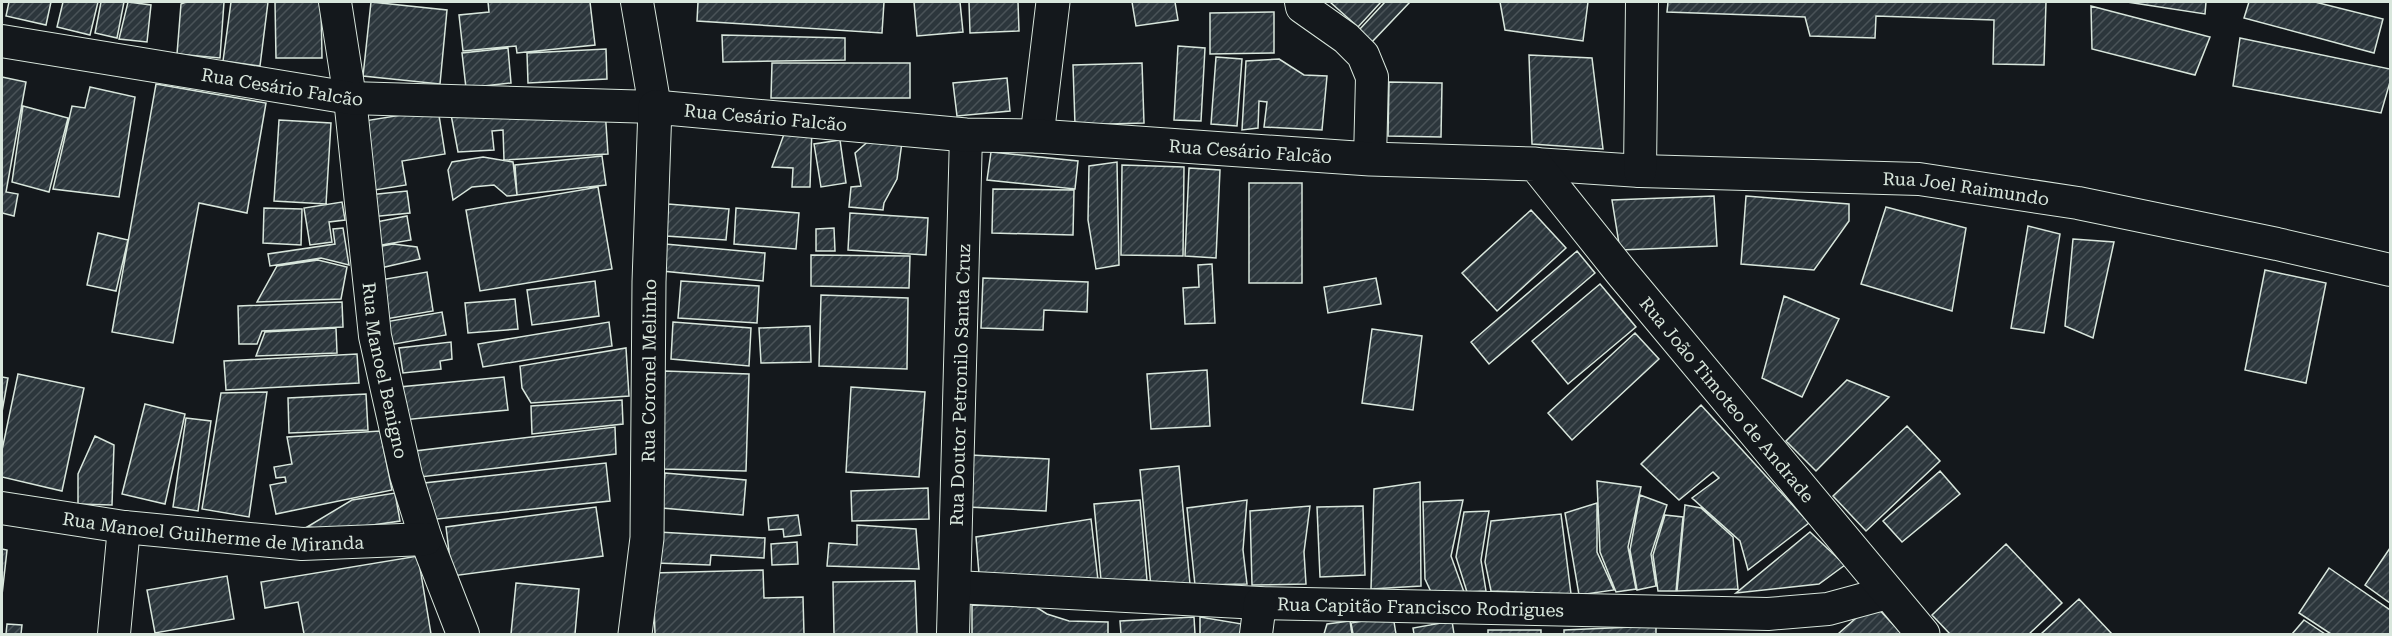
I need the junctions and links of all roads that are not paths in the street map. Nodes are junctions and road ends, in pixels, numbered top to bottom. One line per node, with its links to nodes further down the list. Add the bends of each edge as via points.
1 (335, 2): 7 (street, Rua Manoel Benigno)
2 (636, 2): 8 (street)
3 (1053, 2): 10 (main road)
4 (1301, 2): 11 (street, via 1302,7 1364,55 1372,77)
5 (1642, 2): 13 (street)
6 (2, 41): 7 (street, Rua Cesário Falcão)
7 (350, 98): 8 (street, Rua Cesário Falcão); 17 (street, Rua Manoel Benigno, via 375,336 406,475)
8 (655, 107): 9 (main road, Rua Cesário Falcão); 23 (main road, Rua Coronel Melinho, via 647,538)
9 (966, 135): 10 (main road, Rua Cesário Falcão); 18 (street, Rua Doutor Petronilo Santa Cruz)
10 (1037, 136): 11 (main road, Rua Cesário Falcão)
11 (1371, 159): 12 (main road, Rua Cesário Falcão)
12 (1535, 164): 13 (street, Rua Joel Raimundo); 19 (main road, Rua João Timoteo de Andrade)
13 (1640, 171): 14 (street, Rua Joel Raimundo, via 1919,179 2078,203)
14 (2391, 270)
15 (2, 508): 16 (street, Rua Manoel Guilherme de Miranda)
16 (124, 527): 17 (street, Rua Manoel Guilherme de Miranda, via 302,544); 21 (street)
17 (426, 539): 22 (street, Rua Manoel Benigno)
18 (955, 587): 20 (street, Rua Capitão Francisco Rodrigues); 24 (street, Rua Doutor Petronilo Santa Cruz)
19 (1887, 592): 20 (street, Rua Capitão Francisco Rodrigues, via 1828,609 1768,614); 26 (main road, Rua João Timoteo de Andrade)
20 (1260, 603): 25 (street)
21 (114, 634)
22 (463, 634)
23 (635, 634)
24 (953, 634)
25 (1256, 634)
26 (1923, 634)

